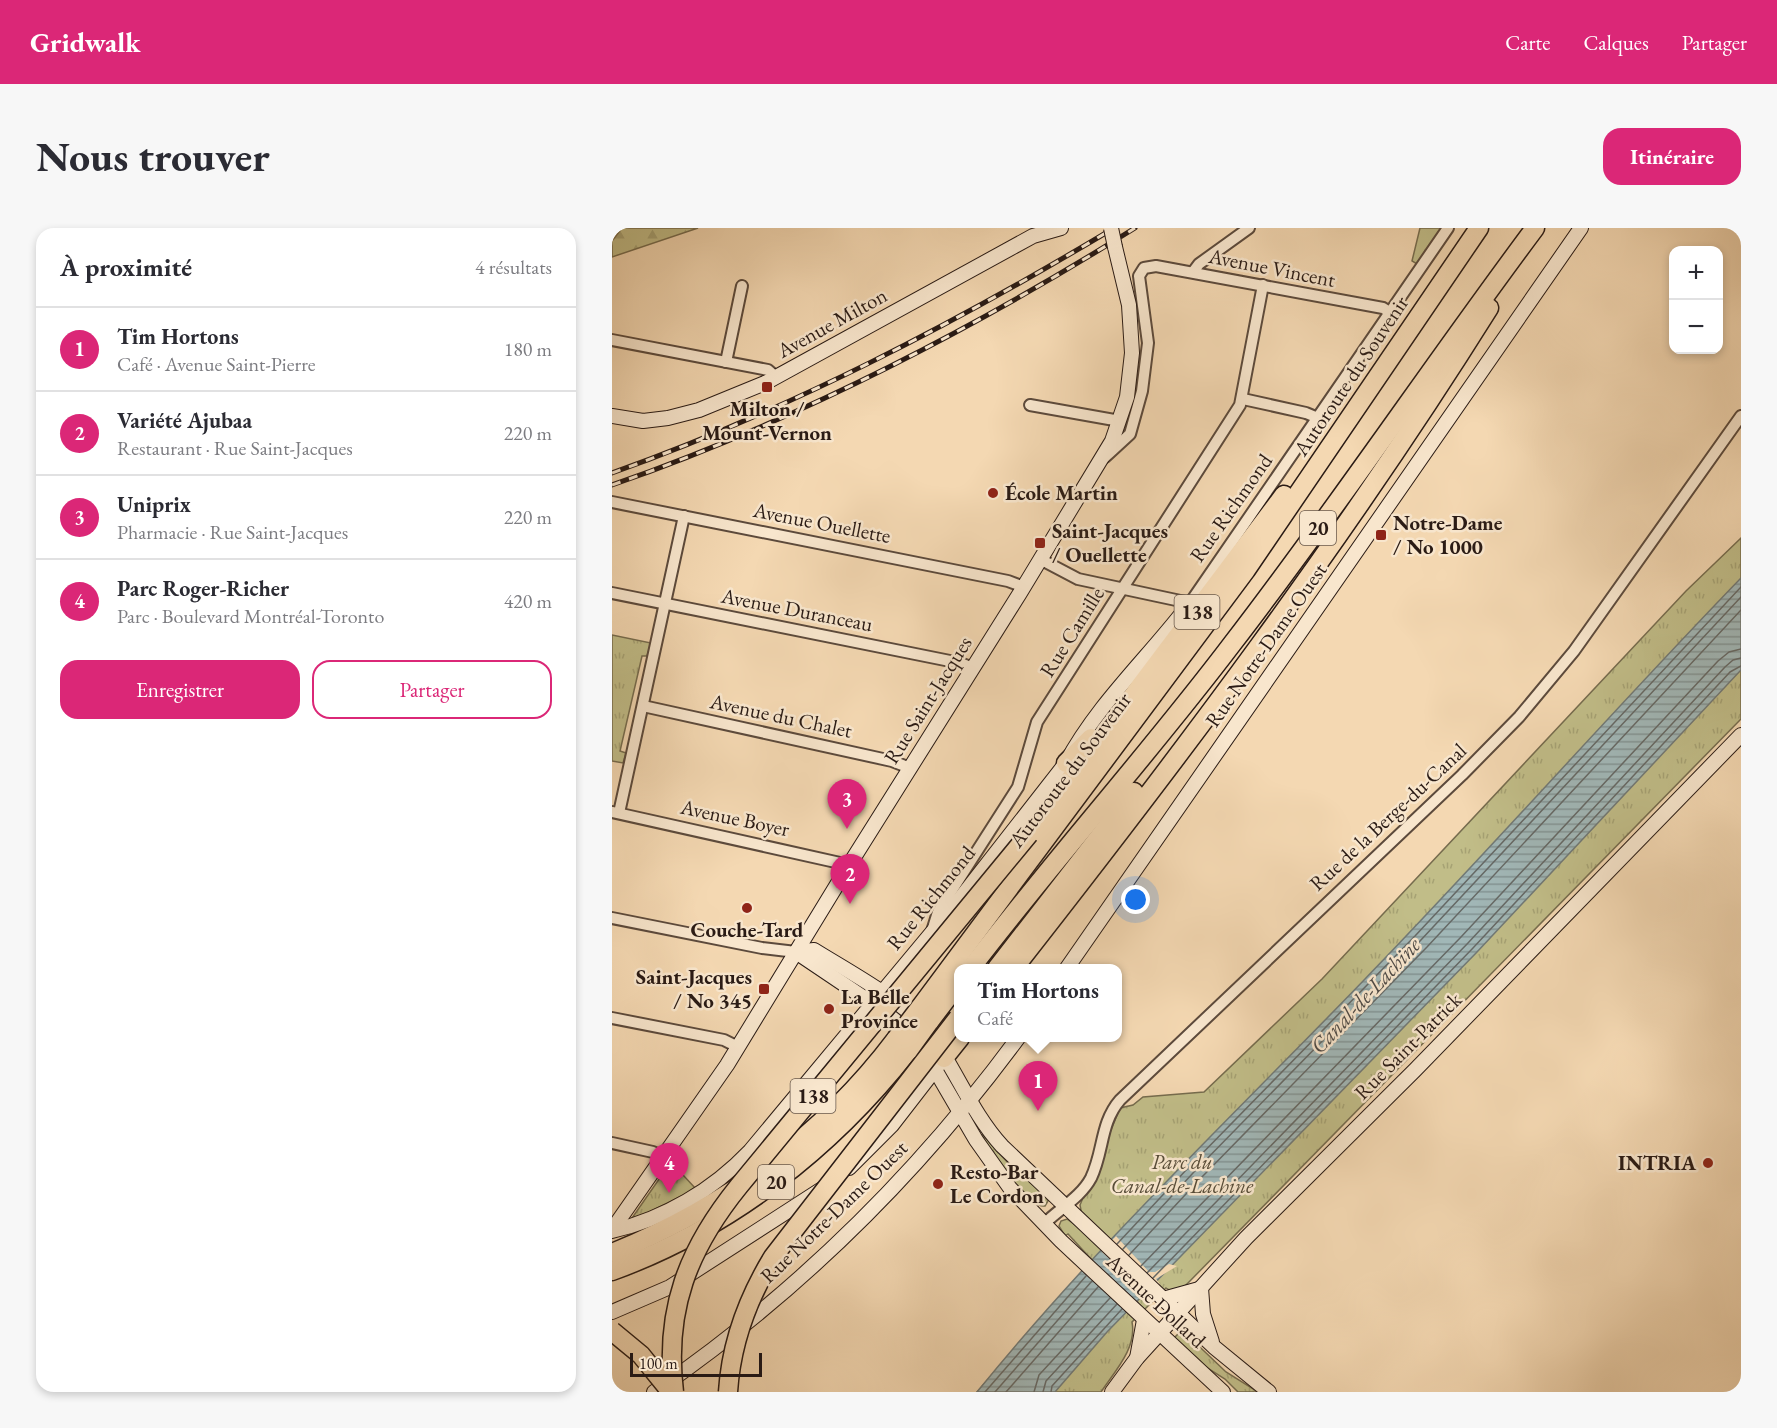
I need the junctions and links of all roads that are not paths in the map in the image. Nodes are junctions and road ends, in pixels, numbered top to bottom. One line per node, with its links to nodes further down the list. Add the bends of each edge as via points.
1 (1061, 228): 8 (main road, Avenue Milton)
2 (1111, 228): 23 (main road, Rue Saint-Jacques, bridge, via 1132,331 1130,380)
3 (1249, 228): 10 (street, via 1199,264)
4 (1448, 228): 13 (street, Rue Richmond)
5 (1479, 228): 15 (highway, Autoroute du Souvenir / 20)
6 (1537, 228): 45 (highway, Autoroute du Souvenir / 20, via 1231,646); 46 (highway, via 1377,478 1315,564 1190,720)
7 (1581, 228): 47 (main road, Rue Notre-Dame Ouest)
8 (1031, 232): 17 (main road, Avenue Milton)
9 (1144, 268): 10 (street, Avenue Vincent, via 1160,266); 24 (street, Rue Saint-Jacques, via 1139,276 1148,343 1140,402 1128,437)
10 (1193, 273): 11 (street, Avenue Vincent)
11 (1263, 285): 13 (street, Avenue Vincent); 18 (street, Rue Camille)
12 (742, 286): 16 (street)
13 (1391, 313): 22 (street, Rue Richmond)
14 (612, 340): 16 (street)
15 (1394, 350): 34 (highway, 138); 44 (highway, Autoroute du Souvenir / 20, via 1317,469)
16 (726, 362): 17 (street, via 768,370)
17 (776, 377): 20 (main road, Avenue Milton, via 676,417 643,421)
18 (1243, 399): 22 (street); 29 (street, Rue Camille)
19 (1030, 405): 23 (street)
20 (612, 416)
21 (1741, 416): 62 (street, Rue de la Berge-du-Canal, via 1546,687 1462,775 1120,1100 1105,1122 1090,1180)
22 (1318, 418): 31 (street, Rue Richmond)
23 (1120, 421): 24 (main road, Rue Saint-Jacques)
24 (1100, 461): 27 (main road, Rue Saint-Jacques)
25 (612, 502): 26 (street, Avenue Ouellette)
26 (684, 516): 28 (street, Avenue Ouellette); 32 (street)
27 (1040, 560): 28 (main road, Rue Saint-Jacques); 29 (street, via 1072,577)
28 (1024, 587): 33 (main road, Rue Saint-Jacques)
29 (1123, 588): 31 (street); 42 (street, Rue Camille, via 1037,722 1018,787 938,912)
30 (612, 593): 32 (street, Avenue Duranceau)
31 (1190, 603): 37 (main road, Rue Richmond, via 1103,707)
32 (666, 604): 33 (street, Avenue Duranceau); 35 (street)
33 (973, 668): 38 (main road, Rue Saint-Jacques)
34 (1149, 674): 37 (highway); 77 (highway, 138, bridge, via 1029,834 708,1227 689,1264 676,1307)
35 (643, 706): 38 (street, Avenue du Chalet, via 892,760); 39 (street)
36 (1741, 735): 67 (main road, Rue Saint-Patrick)
37 (1066, 763): 42 (main road, Rue Richmond)
38 (910, 768): 40 (main road, Rue Saint-Jacques)
39 (615, 812): 40 (street, Avenue Boyer)
40 (849, 865): 43 (main road, Rue Saint-Jacques)
41 (612, 918): 43 (street)
42 (931, 932): 50 (main road, Rue Richmond)
43 (796, 952): 50 (main road); 57 (main road, Rue Saint-Jacques)
44 (961, 964)
45 (975, 964)
46 (1006, 964)
47 (1069, 964)
48 (954, 973): 51 (highway, Autoroute du Souvenir / 20)
49 (954, 988): 51 (highway, Autoroute du Souvenir / 20)
50 (876, 998): 58 (main road, via 917,1020); 64 (main road, Rue Richmond, via 737,1164 681,1204)
51 (924, 1015): 56 (highway, Autoroute du Souvenir / 20, bridge)
52 (612, 1018): 57 (street, via 724,1040)
53 (954, 1023): 78 (highway, bridge, via 773,1257 742,1321)
54 (957, 1042): 58 (highway)
55 (1015, 1042): 59 (main road, Rue Notre-Dame Ouest)
56 (902, 1045): 65 (highway, Autoroute du Souvenir / 20, via 832,1111 746,1183 682,1221); 66 (highway, Autoroute du Souvenir / 20, via 880,1086 844,1123 767,1188 695,1233)
57 (738, 1047): 61 (main road, Rue Saint-Jacques)
58 (939, 1063): 59 (main road); 69 (main road, via 876,1142 830,1183 670,1287)
59 (965, 1109): 62 (main road, Avenue Dollard); 63 (main road, Avenue Dollard, via 996,1171); 76 (main road, Rue Notre-Dame Ouest, via 884,1198 814,1266 735,1333)
60 (612, 1143): 61 (street)
61 (664, 1157): 64 (main road, Rue Saint-Jacques)
62 (1065, 1205): 63 (street, Rue de la Berge-du-Canal); 68 (main road, Avenue Dollard)
63 (1044, 1224): 71 (main road, Avenue Dollard)
64 (612, 1231)
65 (612, 1253)
66 (612, 1271)
67 (1201, 1288): 68 (main road); 70 (main road, Rue Saint-Patrick); 74 (main road, via 1204,1318)
68 (1161, 1297): 70 (main road, Avenue Dollard)
69 (612, 1312)
70 (1178, 1314): 73 (main road, Rue Saint-Patrick); 74 (main road, Avenue Dollard)
71 (1141, 1317): 73 (main road, Avenue Dollard); 75 (main road)
72 (612, 1331): 77 (highway, bridge, via 641,1355)
73 (1159, 1334): 75 (main road, Rue Saint-Patrick); 80 (main road, Avenue Dollard)
74 (1214, 1347): 81 (main road, Avenue Dollard)
75 (1137, 1358): 79 (main road, Rue Saint-Patrick)
76 (654, 1392)
77 (673, 1392)
78 (728, 1392)
79 (1112, 1392)
80 (1223, 1392)
81 (1269, 1392)

